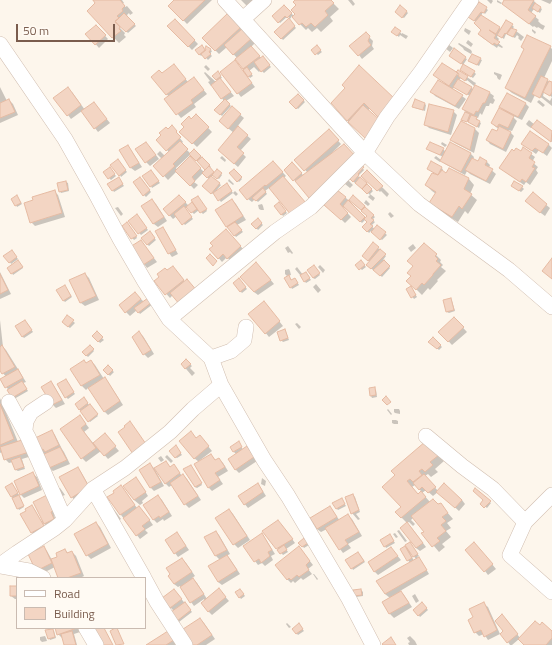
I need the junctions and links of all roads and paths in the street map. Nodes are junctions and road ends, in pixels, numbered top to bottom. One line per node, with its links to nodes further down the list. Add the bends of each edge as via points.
1 (225, 0): 4 (street)
2 (264, 0): 4 (street)
3 (471, 0): 6 (street, via 387,117)
4 (243, 19): 6 (street)
5 (0, 44): 8 (street, via 65,139 120,239)
6 (365, 153): 7 (street, via 419,204 509,270); 8 (street, via 311,207 275,232)
7 (552, 307)
8 (169, 319): 10 (street)
9 (246, 327): 10 (street, via 244,340 231,351)
10 (211, 358): 11 (street)
11 (222, 385): 16 (street, via 170,432 125,468); 27 (street)
12 (9, 402): 14 (street)
13 (46, 402): 14 (street, via 31,412)
14 (25, 430): 18 (street)
15 (426, 436): 19 (street, via 493,489)
16 (93, 489): 18 (street); 21 (street)
17 (552, 495): 19 (street)
18 (65, 520): 20 (street, via 0,566 29,571)
19 (525, 522): 23 (street, via 510,555)
20 (41, 577)
21 (143, 577)
22 (146, 583): 26 (street)
23 (552, 592)
24 (87, 629): 25 (street)
25 (96, 645)
26 (185, 645)
27 (373, 645)

